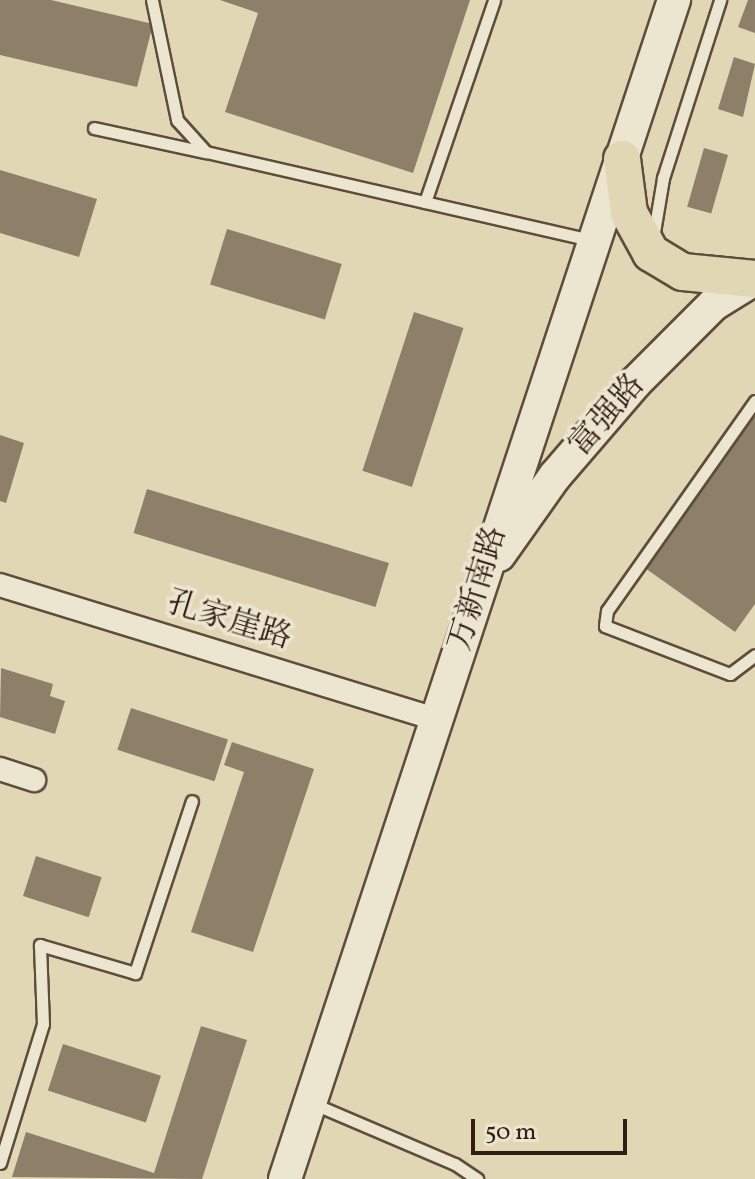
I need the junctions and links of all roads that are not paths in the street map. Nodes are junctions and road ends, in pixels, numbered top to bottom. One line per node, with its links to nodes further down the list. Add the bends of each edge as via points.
1 (152, 0): 6 (lane, via 177,120)
2 (494, 0): 8 (lane)
3 (674, 0): 7 (main road, 万新南路)
4 (720, 0): 10 (lane, via 663,178)
5 (94, 128): 6 (lane)
6 (206, 152): 8 (lane)
7 (622, 159): 9 (main road, 万新南路); 10 (main road, via 629,213)
8 (425, 202): 9 (lane)
9 (594, 241): 13 (main road, 万新南路)
10 (651, 253): 11 (main road, via 683,272)
11 (754, 280): 13 (main road, 富强路, via 714,304 635,383 555,476)
12 (755, 401): 15 (lane, via 607,611 605,626 730,674)
13 (485, 574): 16 (main road, 万新南路)
14 (0, 585): 16 (street, 孔家崖路)
15 (755, 655)
16 (438, 720): 20 (main road, 万新南路)
17 (0, 769): 18 (street)
18 (34, 780)
19 (192, 801): 21 (lane, via 135,973 40,945 43,1024)
20 (311, 1102): 22 (main road, 万新南路); 23 (lane, via 455,1164)
21 (0, 1163)
22 (285, 1179)
23 (477, 1179)

